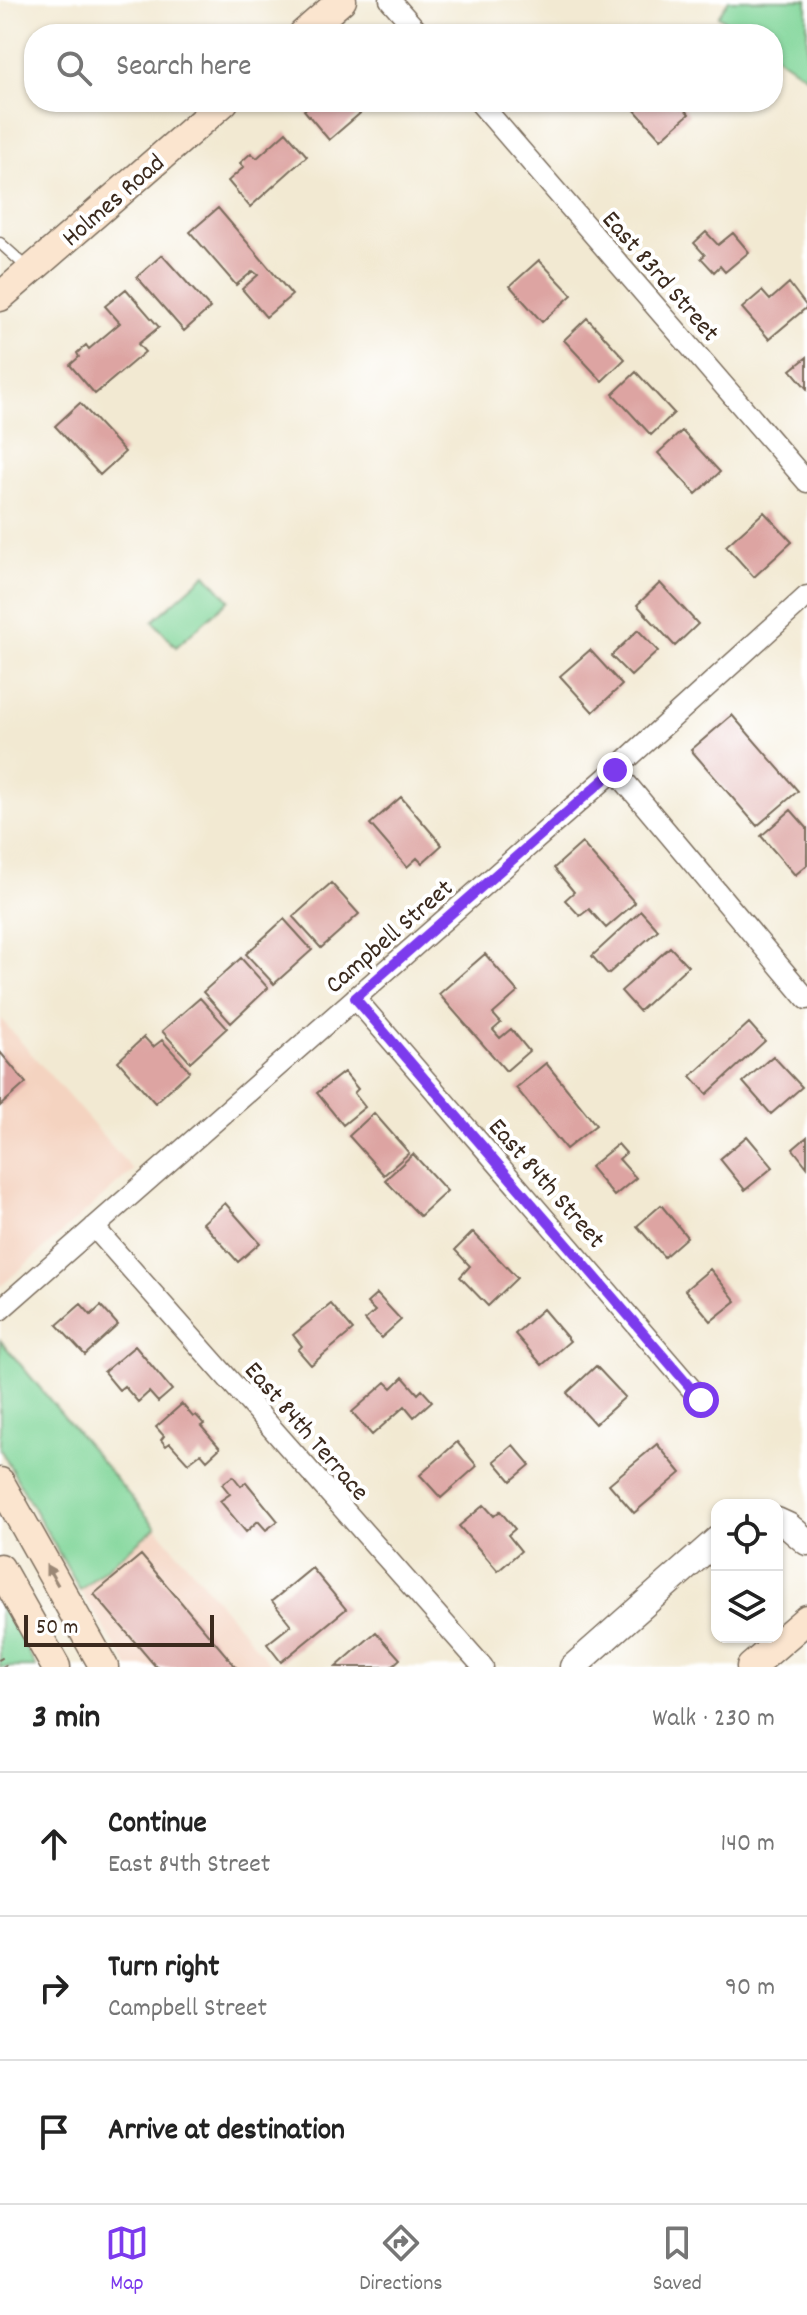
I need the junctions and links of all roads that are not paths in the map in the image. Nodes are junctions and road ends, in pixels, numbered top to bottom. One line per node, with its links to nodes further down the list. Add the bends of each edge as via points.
1 (342, 0): 3 (main road)
2 (390, 0): 4 (street)
3 (314, 24)
4 (411, 24)
5 (213, 112): 8 (main road, Holmes Road)
6 (488, 112): 10 (street, East 83rd Street)
7 (0, 243): 8 (lane)
8 (30, 271): 9 (main road, Holmes Road)
9 (0, 297)
10 (807, 482)
11 (807, 596): 12 (street, Campbell Street)
12 (615, 770): 13 (street, Campbell Street); 14 (street)
13 (355, 998): 15 (street, Campbell Street); 17 (street, East 84th Street)
14 (807, 999)
15 (94, 1227): 16 (street, Campbell Street); 26 (street, East 84th Terrace)
16 (0, 1310)
17 (701, 1400)
18 (0, 1482): 25 (main road, one-way to 18)
19 (783, 1524): 20 (street)
20 (807, 1542)
21 (711, 1545): 27 (street)
22 (0, 1568): 24 (main road)
23 (807, 1619): 28 (main road)
24 (56, 1667)
25 (104, 1667)
26 (483, 1667)
27 (573, 1667)
28 (751, 1667)

